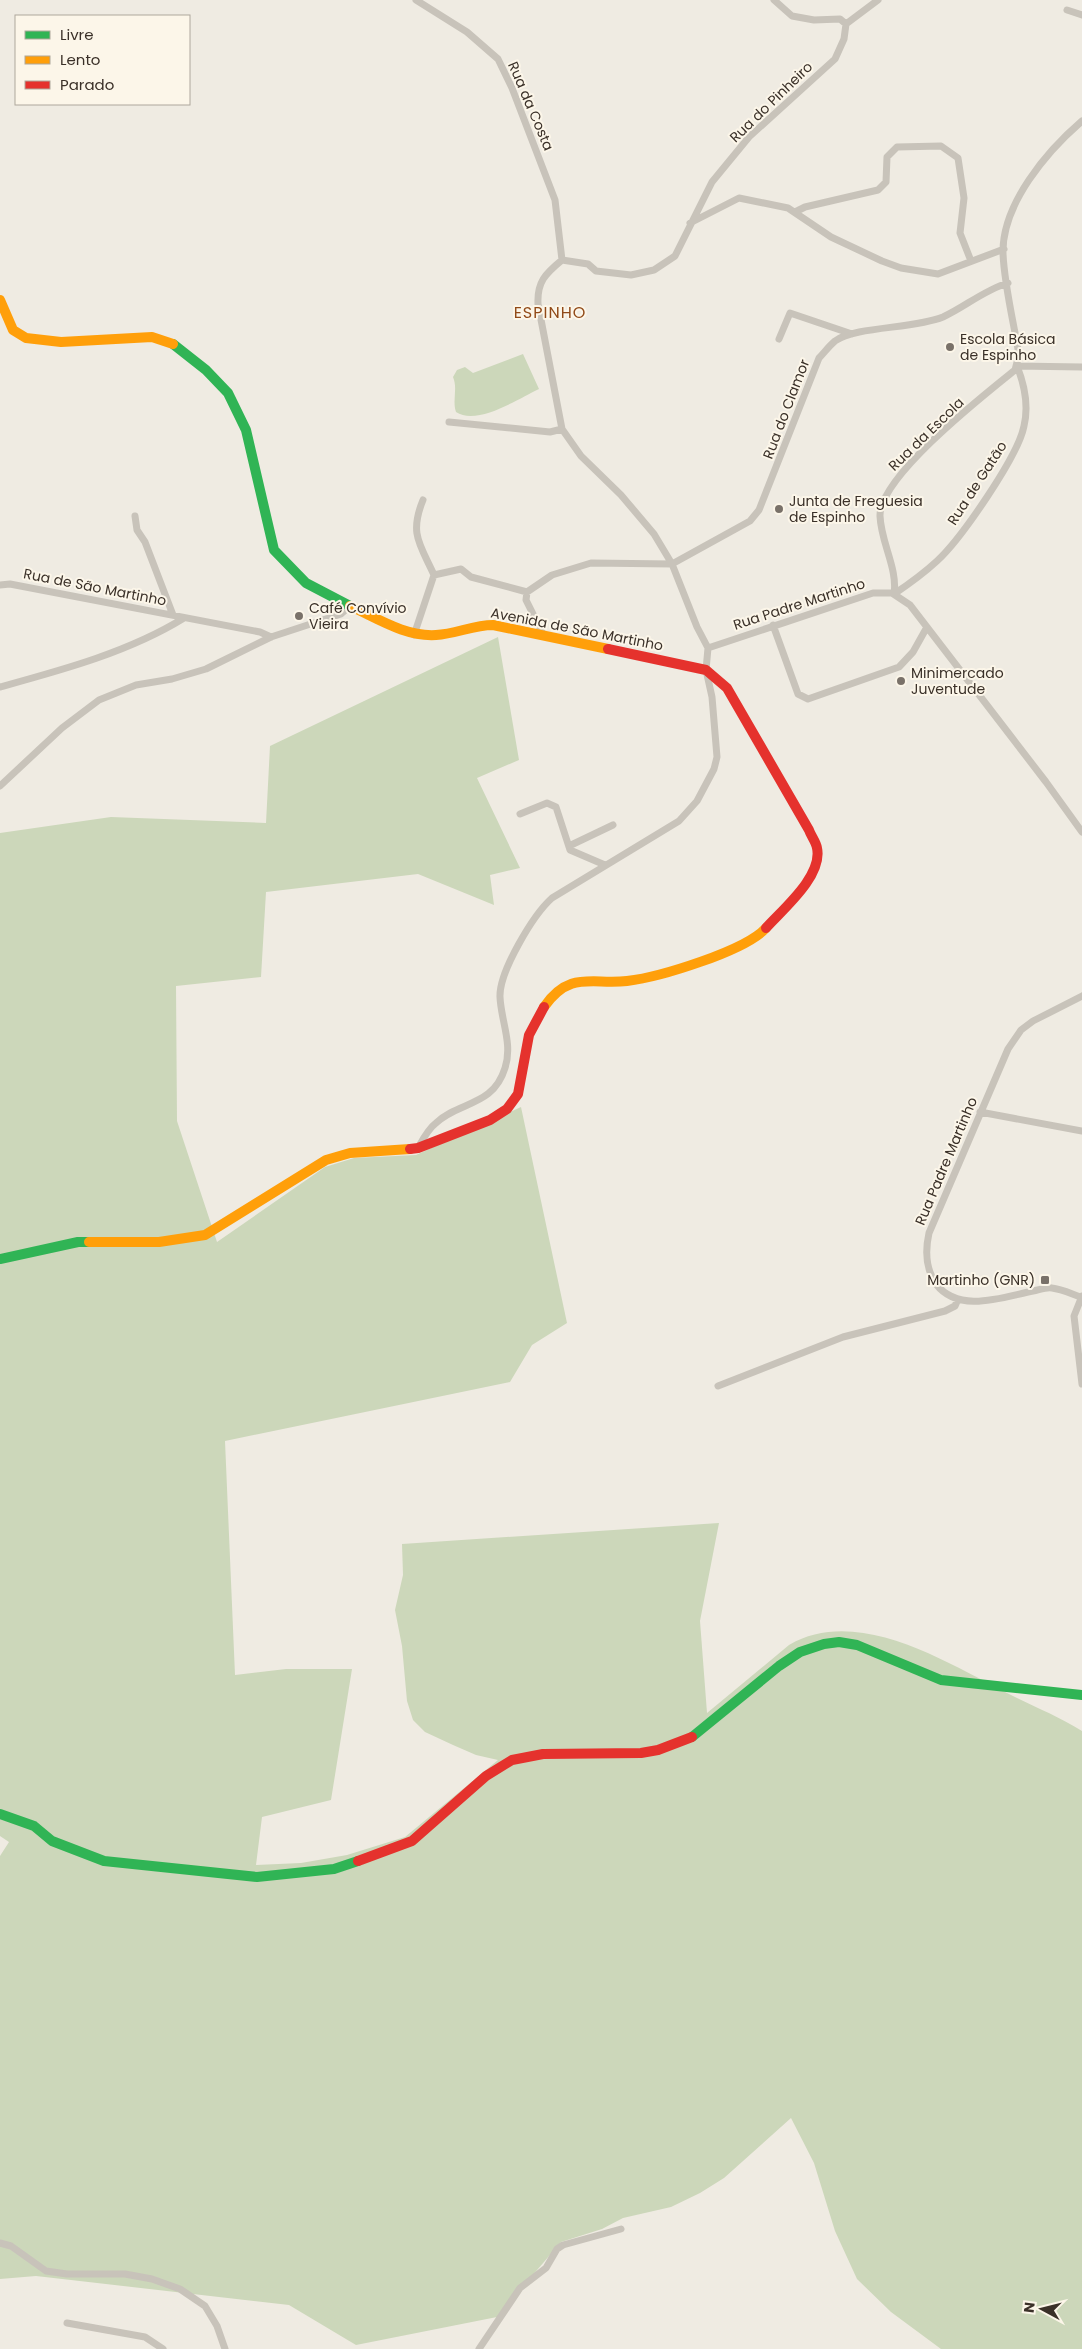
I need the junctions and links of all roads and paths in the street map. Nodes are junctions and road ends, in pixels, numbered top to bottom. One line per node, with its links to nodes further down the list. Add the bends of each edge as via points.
1 (416, 0): 11 (street, Rua da Costa, via 467,32 498,60 516,97 554,200)
2 (774, 0): 6 (street, via 792,16 814,20 840,19)
3 (878, 0): 6 (street)
4 (1067, 10): 5 (street)
5 (1082, 15)
6 (846, 24): 9 (street, Rua do Pinheiro, via 844,39 835,58 749,137 712,182)
7 (1082, 121): 10 (street, via 1062,139 1021,194 1006,232)
8 (795, 212): 9 (street, via 739,198); 12 (street, via 831,237 901,268 938,274); 12 (street, via 878,190 886,182 887,157 897,147 941,146 958,158 964,198 960,233)
9 (690, 223): 11 (street, Rua do Pinheiro, via 675,256 654,270 631,275 608,273 596,271 588,264)
10 (1004, 249): 12 (street); 13 (street)
11 (562, 260): 20 (street, via 547,273 538,289 538,304)
12 (971, 261)
13 (1008, 283): 15 (street, Rua do Clamor, via 993,287 941,317 910,326); 17 (street, via 1019,355)
14 (0, 300): 28 (main road, Avenida de São Martinho, via 7,320 26,338 61,342 152,337 174,344 206,370 228,393 246,430 274,550 306,582)
15 (852, 334): 16 (street, via 790,314); 23 (street, Rua do Clamor, via 835,341 819,358 759,510 750,521)
16 (779, 340)
17 (1016, 366): 18 (street); 27 (street, Rua de Gatão, via 1024,382 1026,399 1024,427 1011,458 954,542 938,560); 27 (street, Rua da Escola, via 916,457 884,499 880,514 896,583)
18 (1082, 367)
19 (449, 422): 20 (street, via 550,432)
20 (562, 429): 23 (street, via 580,456 654,534)
21 (423, 500): 24 (street, via 416,516 416,535)
22 (136, 516): 29 (street, via 137,530 145,542)
23 (672, 564): 26 (street, via 591,563 552,575); 36 (street)
24 (434, 575): 26 (street, via 461,569 471,577); 33 (street)
25 (0, 585): 29 (street, Rua de São Martinho, via 10,584)
26 (527, 592): 34 (street, via 526,600)
27 (894, 594): 31 (street, Rua Padre Martinho, via 873,593); 32 (street, via 910,605)
28 (350, 606): 33 (main road, Avenida de São Martinho); 35 (street, via 341,614)
29 (173, 615): 30 (street, Rua de São Martinho)
30 (184, 618): 35 (street, Rua de São Martinho, via 260,632); 38 (street, Rua de São Martinho, via 161,632 70,667)
31 (773, 625): 32 (street, via 798,694 808,699 899,667 913,652); 36 (street, Rua Padre Martinho)
32 (926, 627): 42 (street)
33 (414, 635): 34 (main road, Avenida de São Martinho, via 438,636 478,625 493,625)
34 (544, 636): 37 (main road, Avenida de São Martinho)
35 (270, 637): 39 (street, via 206,669 136,685 99,700 62,728)
36 (708, 648): 37 (street)
37 (706, 670): 44 (street, via 716,741 714,770 697,801 684,816); 48 (main road, via 727,688 817,848 817,865 806,884 759,936 741,947 627,981 585,980 562,989 545,1006 529,1035 518,1094 507,1109 490,1120)
38 (0, 687)
39 (0, 786)
40 (520, 814): 43 (street, via 547,803 556,807)
41 (613, 825): 43 (street)
42 (1082, 832)
43 (569, 846): 44 (street, via 570,850)
44 (605, 865): 48 (street, via 552,898 531,921 500,987 507,1054 499,1082 490,1093 436,1122)
45 (1082, 996): 46 (street, Rua Padre Martinho, via 1021,1030 1008,1049)
46 (980, 1112): 47 (street); 51 (street, Rua Padre Martinho, via 929,1233 926,1248 926,1262 932,1279)
47 (1082, 1131)
48 (418, 1148): 49 (main road, via 350,1153 326,1160 206,1236 159,1242 78,1242)
49 (0, 1259)
50 (1082, 1296): 51 (street, Rua Padre Martinho, via 1051,1287 983,1301); 52 (street, via 1074,1316)
51 (958, 1299): 53 (street, via 955,1306 946,1311 842,1337)
52 (1082, 1384)
53 (718, 1386)
54 (1082, 1695): 55 (main road, via 941,1680 858,1645 824,1644 800,1652 779,1666 689,1739 641,1753 542,1754 512,1760 486,1776 412,1841 334,1869 256,1877 104,1861 52,1841 34,1826)
55 (0, 1814)
56 (620, 2229): 61 (street, via 557,2249 546,2268 520,2288)
57 (0, 2243): 60 (street, via 11,2246 46,2272 125,2274 180,2289 205,2306)
58 (67, 2323): 59 (street, via 145,2337)
59 (163, 2349)
60 (225, 2349)
61 (479, 2349)

